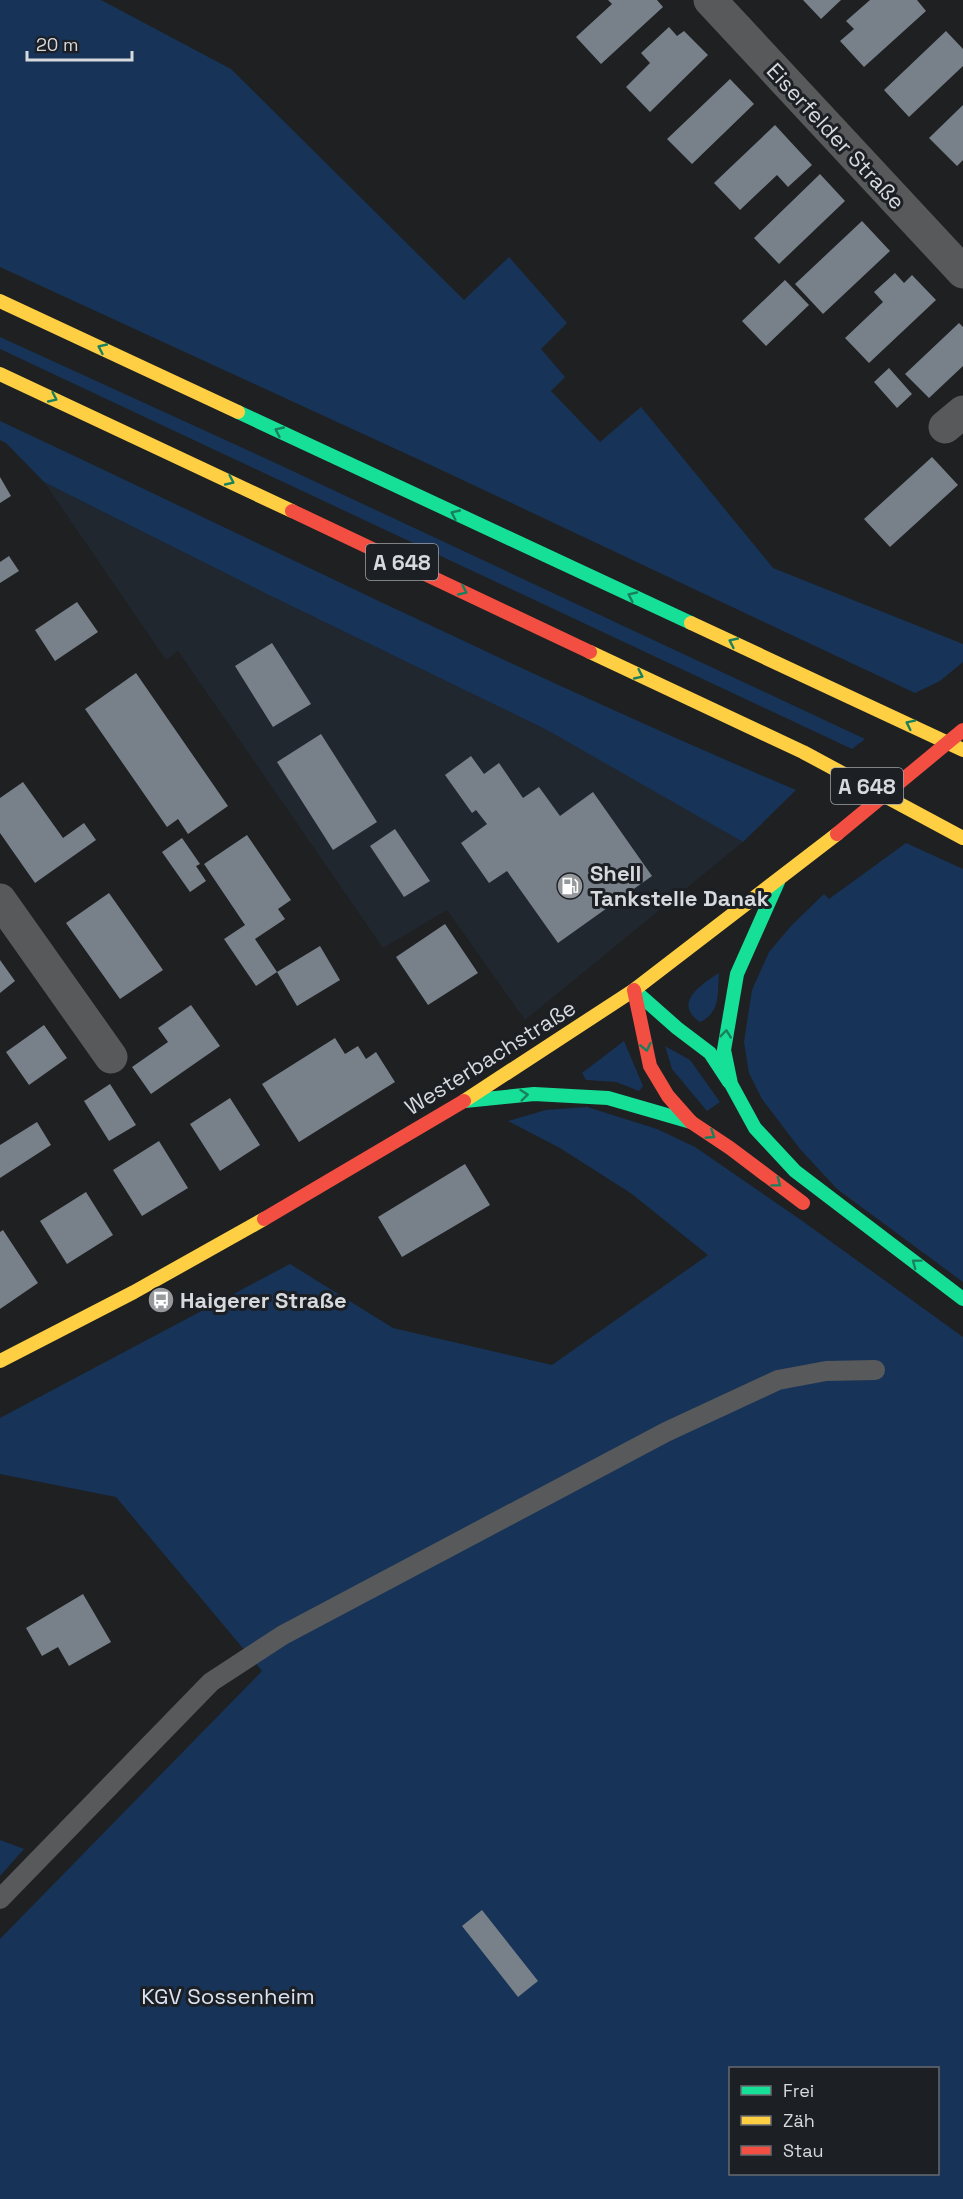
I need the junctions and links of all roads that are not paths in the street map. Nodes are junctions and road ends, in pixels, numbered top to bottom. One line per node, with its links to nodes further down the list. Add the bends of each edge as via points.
1 (710, 0): 2 (street, Eiserfelder Straße)
2 (963, 272)
3 (0, 301): 6 (main road, one-way to 3)
4 (0, 374): 7 (main road, A 648, one-way to 7, via 802,752)
5 (963, 730): 8 (main road, Westerbachstraße, bridge)
6 (963, 750)
7 (963, 838)
8 (778, 882): 10 (main road, Westerbachstraße); 12 (main road, one-way to 8, via 724,1050 737,974)
9 (0, 900): 11 (street)
10 (634, 990): 12 (main road, via 710,1053); 13 (main road, Westerbachstraße); 14 (main road, one-way to 14, via 651,1066 668,1096)
11 (111, 1057)
12 (731, 1084): 16 (main road, one-way to 12, via 795,1172 755,1128)
13 (465, 1101): 14 (main road, one-way to 14, via 534,1094 608,1098); 17 (main road, Westerbachstraße, via 134,1292)
14 (691, 1122): 15 (main road, one-way to 15)
15 (814, 1211)
16 (963, 1299)
17 (0, 1361)
18 (875, 1370): 19 (lane, via 826,1371 778,1380 666,1432 283,1635 211,1682)
19 (0, 1899)

